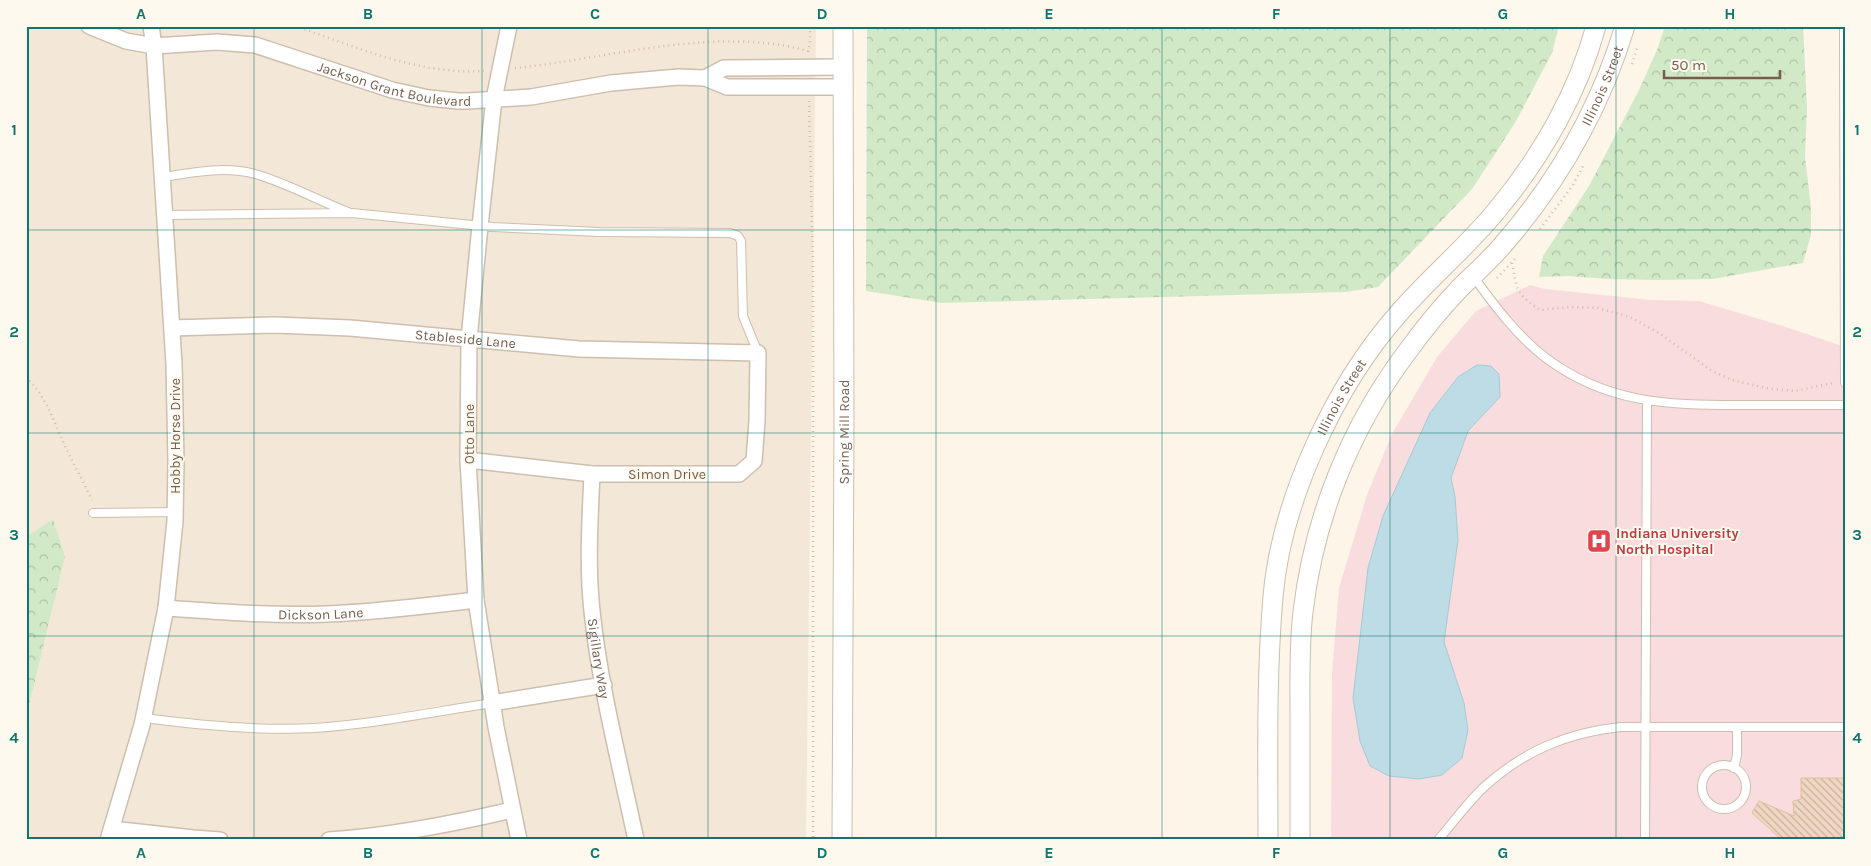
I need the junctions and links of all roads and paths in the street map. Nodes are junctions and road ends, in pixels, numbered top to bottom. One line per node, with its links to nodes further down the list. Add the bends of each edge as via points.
1 (88, 26): 11 (street, Jackson Grant Boulevard, via 126,41)
2 (151, 26): 11 (street, Hobby Horse Drive)
3 (295, 26): 15 (path, via 412,65 464,72)
4 (510, 26): 15 (street, Otto Lane)
5 (810, 26): 12 (path)
6 (843, 26): 14 (street, Spring Mill Road)
7 (1596, 26): 60 (street, Illinois Street, via 1572,91 1531,165 1497,210 1399,312 1348,382 1321,432 1283,540 1273,596 1268,709)
8 (1625, 26): 29 (street, Illinois Street, via 1595,107 1568,158)
9 (1844, 26): 33 (lane)
10 (1639, 41): 16 (path)
11 (154, 46): 20 (street, Jackson Grant Boulevard, via 217,42 255,45 392,90 429,98); 22 (street, Hobby Horse Drive)
12 (808, 51): 13 (path); 15 (path, via 785,44 726,41 641,49)
13 (804, 66): 14 (street, Jackson Grant Boulevard); 17 (street, Jackson Grant Boulevard, via 724,68)
14 (843, 67): 19 (street, Spring Mill Road)
15 (500, 70): 20 (street, Otto Lane)
16 (1629, 71)
17 (705, 78): 18 (street, Jackson Grant Boulevard, via 727,87); 20 (street, Jackson Grant Boulevard, via 611,83 531,97)
18 (804, 86): 19 (street, Jackson Grant Boulevard); 58 (path, via 810,104 813,268)
19 (843, 87): 59 (street, Spring Mill Road)
20 (494, 99): 25 (street, Otto Lane)
21 (1585, 163): 26 (path, via 1573,185)
22 (164, 177): 23 (lane, via 230,170 255,174); 24 (street, Hobby Horse Drive)
23 (352, 213): 24 (lane); 25 (lane)
24 (166, 216): 30 (street, Hobby Horse Drive)
25 (480, 226): 31 (street, Otto Lane); 32 (lane, via 598,232 730,233 738,236 741,241 743,316)
26 (1536, 234)
27 (1518, 256): 28 (path)
28 (1512, 263): 29 (path, via 1505,271); 35 (path, via 1516,287 1529,303 1540,310 1598,308 1630,316 1712,371 1732,380 1795,391)
29 (1478, 283): 36 (lane, via 1515,328 1545,357 1569,374 1604,390); 61 (street, Illinois Street, via 1440,310 1389,377 1360,425 1327,503 1312,557 1302,613)
30 (172, 328): 31 (street, Stableside Lane, via 275,325); 41 (street, Hobby Horse Drive)
31 (470, 339): 32 (street, Stableside Lane, via 580,349); 38 (street, Otto Lane)
32 (758, 353): 39 (street, Simon Drive, via 754,461 739,474)
33 (1844, 360): 35 (lane)
34 (26, 378): 40 (path, via 45,399)
35 (1845, 382)
36 (1647, 401): 37 (lane, via 1682,405); 48 (lane)
37 (1845, 405)
38 (468, 460): 39 (street, Simon Drive); 43 (street, Otto Lane)
39 (592, 474): 45 (street, Sigillary Way, via 589,567 592,612)
40 (92, 500)
41 (175, 512): 42 (lane); 44 (street, Hobby Horse Drive)
42 (93, 513)
43 (476, 600): 44 (street, Dickson Lane, via 327,614 258,614); 46 (street, Otto Lane)
44 (166, 608): 47 (street, Hobby Horse Drive)
45 (604, 685): 46 (street); 57 (street, Sigillary Way)
46 (492, 704): 47 (lane, via 314,728 255,728); 52 (street, Otto Lane)
47 (144, 718): 53 (street, Hobby Horse Drive)
48 (1645, 727): 49 (lane); 62 (lane, via 1594,730 1544,746 1522,758 1483,788); 63 (lane)
49 (1737, 727): 50 (lane); 51 (lane)
50 (1845, 727)
51 (1734, 768): 51 (lane, via 1713,767 1703,778 1702,793 1711,805 1725,809 1743,799 1746,785 1740,772)
52 (512, 810): 55 (street, via 467,821); 56 (street, Otto Lane)
53 (110, 834): 54 (street)
54 (220, 840)
55 (329, 840)
56 (519, 840)
57 (636, 840)
58 (813, 840)
59 (842, 840)
60 (1268, 840)
61 (1300, 840)
62 (1438, 840)
63 (1645, 840)

